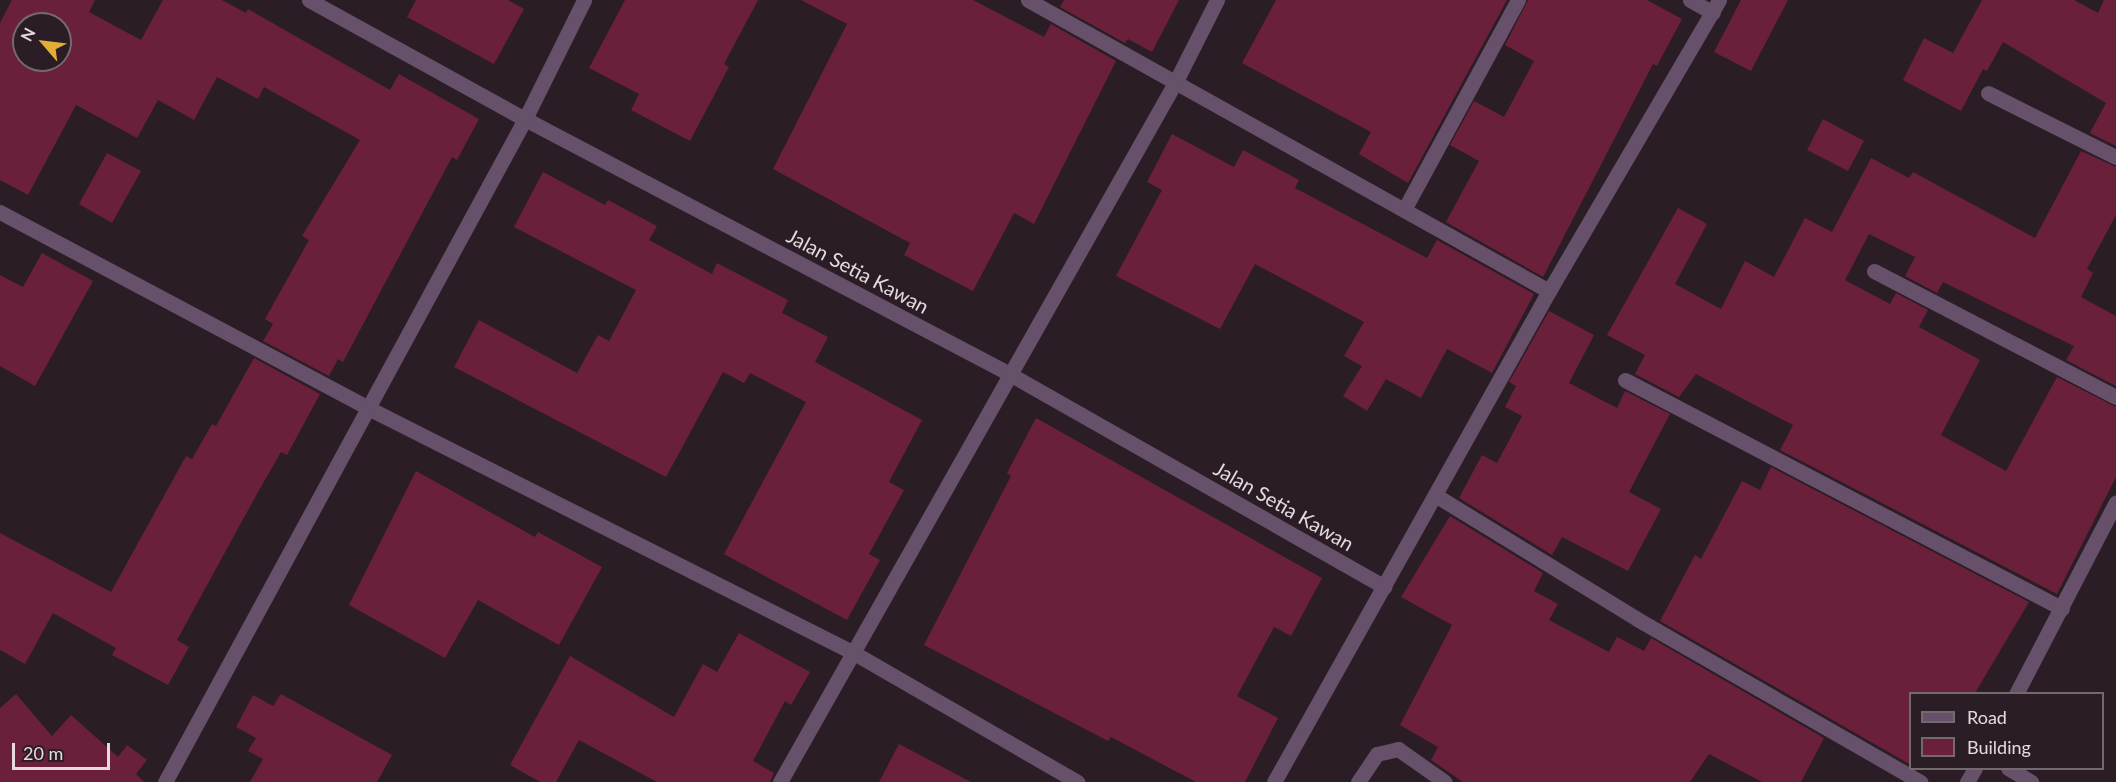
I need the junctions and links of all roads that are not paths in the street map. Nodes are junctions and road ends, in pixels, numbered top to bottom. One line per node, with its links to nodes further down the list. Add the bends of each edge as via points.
1 (309, 0): 10 (street, Jalan Setia Kawan)
2 (584, 0): 10 (street)
3 (1028, 0): 8 (street)
4 (1217, 0): 8 (street)
5 (1518, 0): 12 (street)
6 (1690, 0): 7 (street)
7 (1716, 6): 15 (street)
8 (1176, 81): 12 (street); 16 (street)
9 (1988, 93): 11 (street)
10 (525, 119): 16 (street, Jalan Setia Kawan); 19 (street)
11 (2116, 157)
12 (1405, 208): 15 (street)
13 (0, 212): 19 (street)
14 (1874, 272): 18 (street)
15 (1549, 291): 20 (street)
16 (1008, 374): 22 (street, Jalan Setia Kawan); 24 (street)
17 (1625, 380): 23 (street)
18 (2116, 397)
19 (366, 407): 24 (street); 27 (street)
20 (1435, 495): 22 (street); 33 (street, via 1637,619)
21 (2116, 502): 23 (street)
22 (1384, 586): 30 (street)
23 (2062, 608): 25 (street)
24 (854, 653): 28 (street); 29 (street)
25 (2017, 692)
26 (2011, 770): 34 (street)
27 (165, 782)
28 (780, 782)
29 (1077, 782)
30 (1274, 782)
31 (1358, 782): 32 (street, via 1377,754 1398,749)
32 (1445, 782)
33 (1920, 782)
34 (2031, 782)

